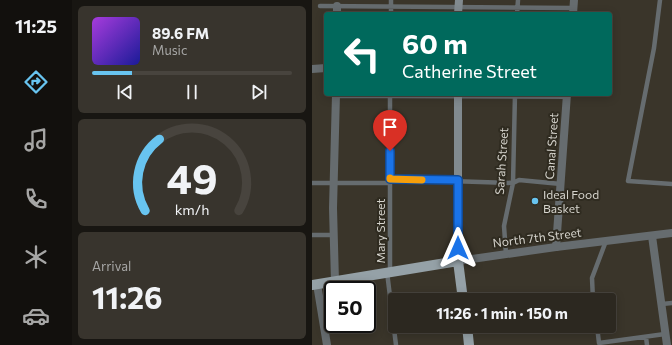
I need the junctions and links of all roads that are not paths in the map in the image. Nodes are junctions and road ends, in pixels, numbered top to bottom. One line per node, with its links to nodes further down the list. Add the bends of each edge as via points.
1 (390, 0): 5 (lane)
2 (518, 0): 7 (lane)
3 (660, 0): 25 (lane, via 654,48 628,181)
4 (320, 6): 9 (lane)
5 (390, 6): 6 (lane); 9 (lane); 10 (lane)
6 (458, 7): 7 (lane)
7 (518, 7): 8 (lane); 11 (lane)
8 (574, 7)
9 (337, 10)
10 (390, 12)
11 (517, 12)
12 (312, 68): 13 (street)
13 (324, 68)
14 (336, 96): 22 (street)
15 (390, 96): 20 (lane, Mary Street)
16 (458, 96): 19 (main road)
17 (515, 96): 23 (lane, Sarah Street)
18 (567, 96): 24 (street, Canal Street)
19 (458, 180): 20 (lane); 23 (lane); 33 (main road)
20 (390, 181): 22 (lane); 34 (lane, Mary Street)
21 (312, 183): 22 (lane)
22 (334, 183): 28 (street)
23 (512, 183): 24 (lane, via 519,180); 32 (lane, Sarah Street, via 504,226)
24 (561, 184): 31 (street, Canal Street)
25 (672, 184)
26 (672, 233): 29 (street, North 7th Street)
27 (312, 235): 28 (lane)
28 (333, 235): 35 (street)
29 (652, 236): 30 (street, North 7th Street); 41 (street)
30 (606, 241): 31 (street, North 7th Street); 39 (lane, via 592,278)
31 (556, 247): 32 (street, North 7th Street)
32 (506, 254): 33 (street, North 7th Street)
33 (458, 261): 34 (main road, North 7th Street); 38 (main road)
34 (388, 272): 36 (main road, North 7th Street); 48 (lane, Mary Street)
35 (335, 281)
36 (340, 281)
37 (315, 284): 47 (street)
38 (462, 293)
39 (593, 293)
40 (672, 303): 41 (lane)
41 (662, 304): 44 (street)
42 (468, 333): 49 (main road)
43 (598, 333): 46 (lane, via 599,343)
44 (666, 334): 45 (lane); 52 (street)
45 (646, 337): 46 (lane); 51 (lane)
46 (628, 339): 50 (lane)
47 (327, 345)
48 (396, 345)
49 (469, 345)
50 (629, 345)
51 (647, 345)
52 (667, 345)

